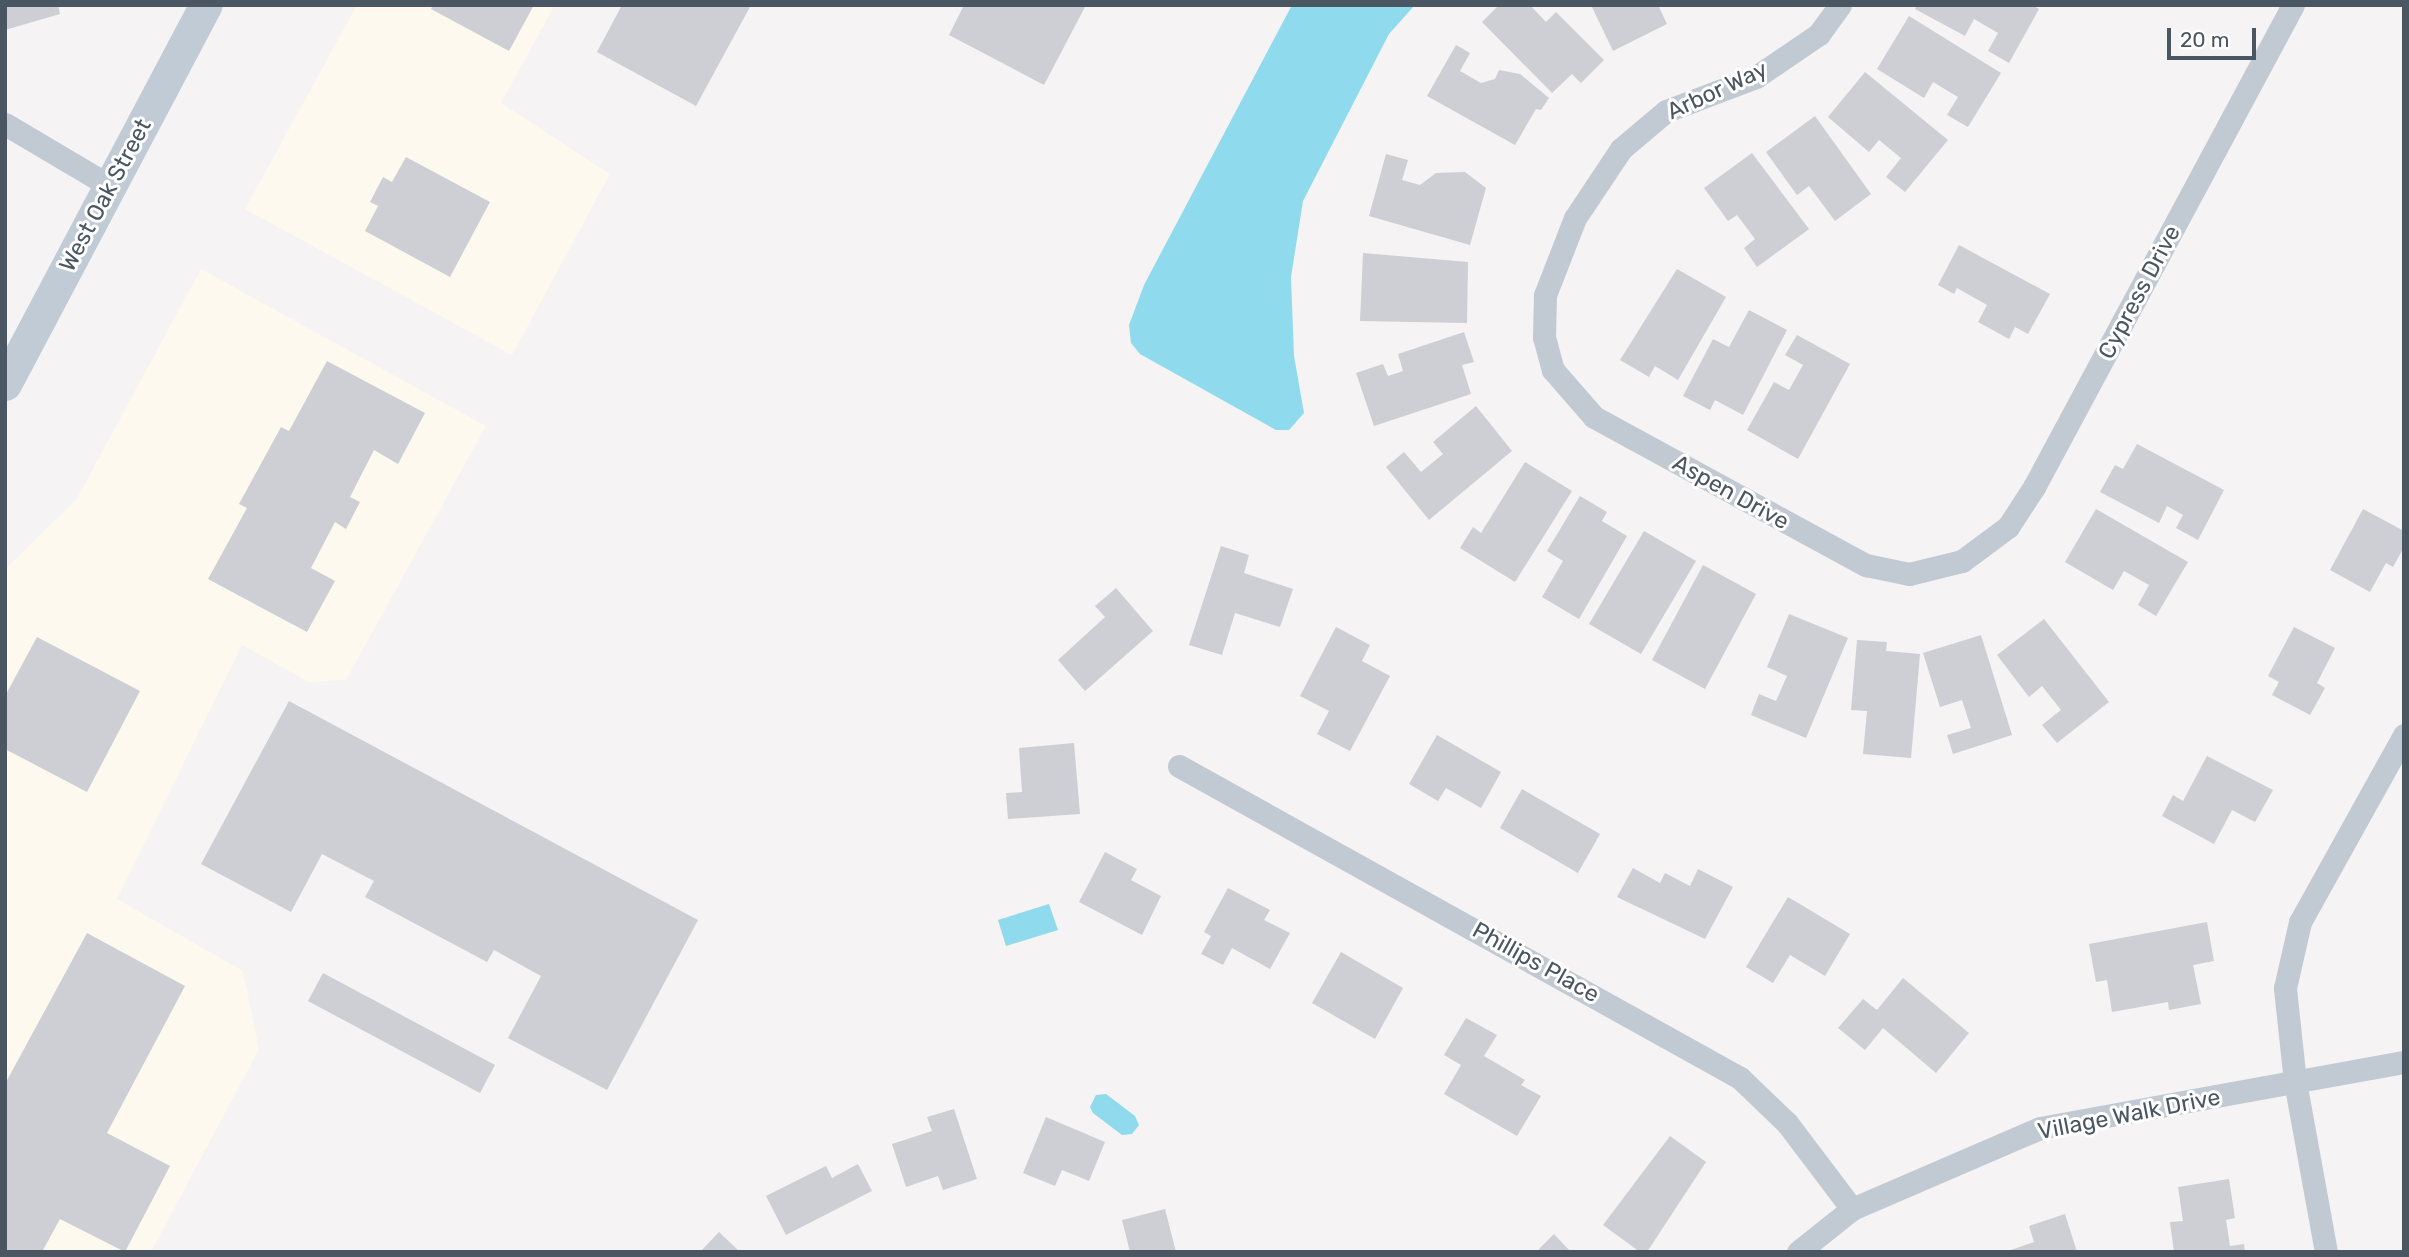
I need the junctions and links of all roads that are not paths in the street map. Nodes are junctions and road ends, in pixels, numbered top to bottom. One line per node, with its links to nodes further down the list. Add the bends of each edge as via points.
1 (206, 5): 5 (main road, West Oak Street)
2 (1840, 5): 6 (street, Arbor Way, via 1819,34 1755,77 1666,111 1621,149 1575,218 1545,295)
3 (2293, 5): 8 (street, Cypress Drive, via 2034,487 2008,527)
4 (5, 124): 5 (street)
5 (110, 186): 7 (main road, West Oak Street)
6 (1544, 337): 8 (street, Aspen Drive, via 1553,370 1594,417 1854,559 1909,574)
7 (5, 384)
8 (1962, 561)
9 (2404, 735): 12 (street, via 2300,922 2285,988)
10 (1179, 766): 13 (street, Phillips Place, via 1740,1078 1787,1123)
11 (2404, 1062): 12 (street, Village Walk Drive)
12 (2295, 1082): 13 (street, Village Walk Drive, via 2040,1128); 15 (street)
13 (1852, 1209): 14 (street, Village Walk Drive)
14 (1798, 1252)
15 (2326, 1252)

